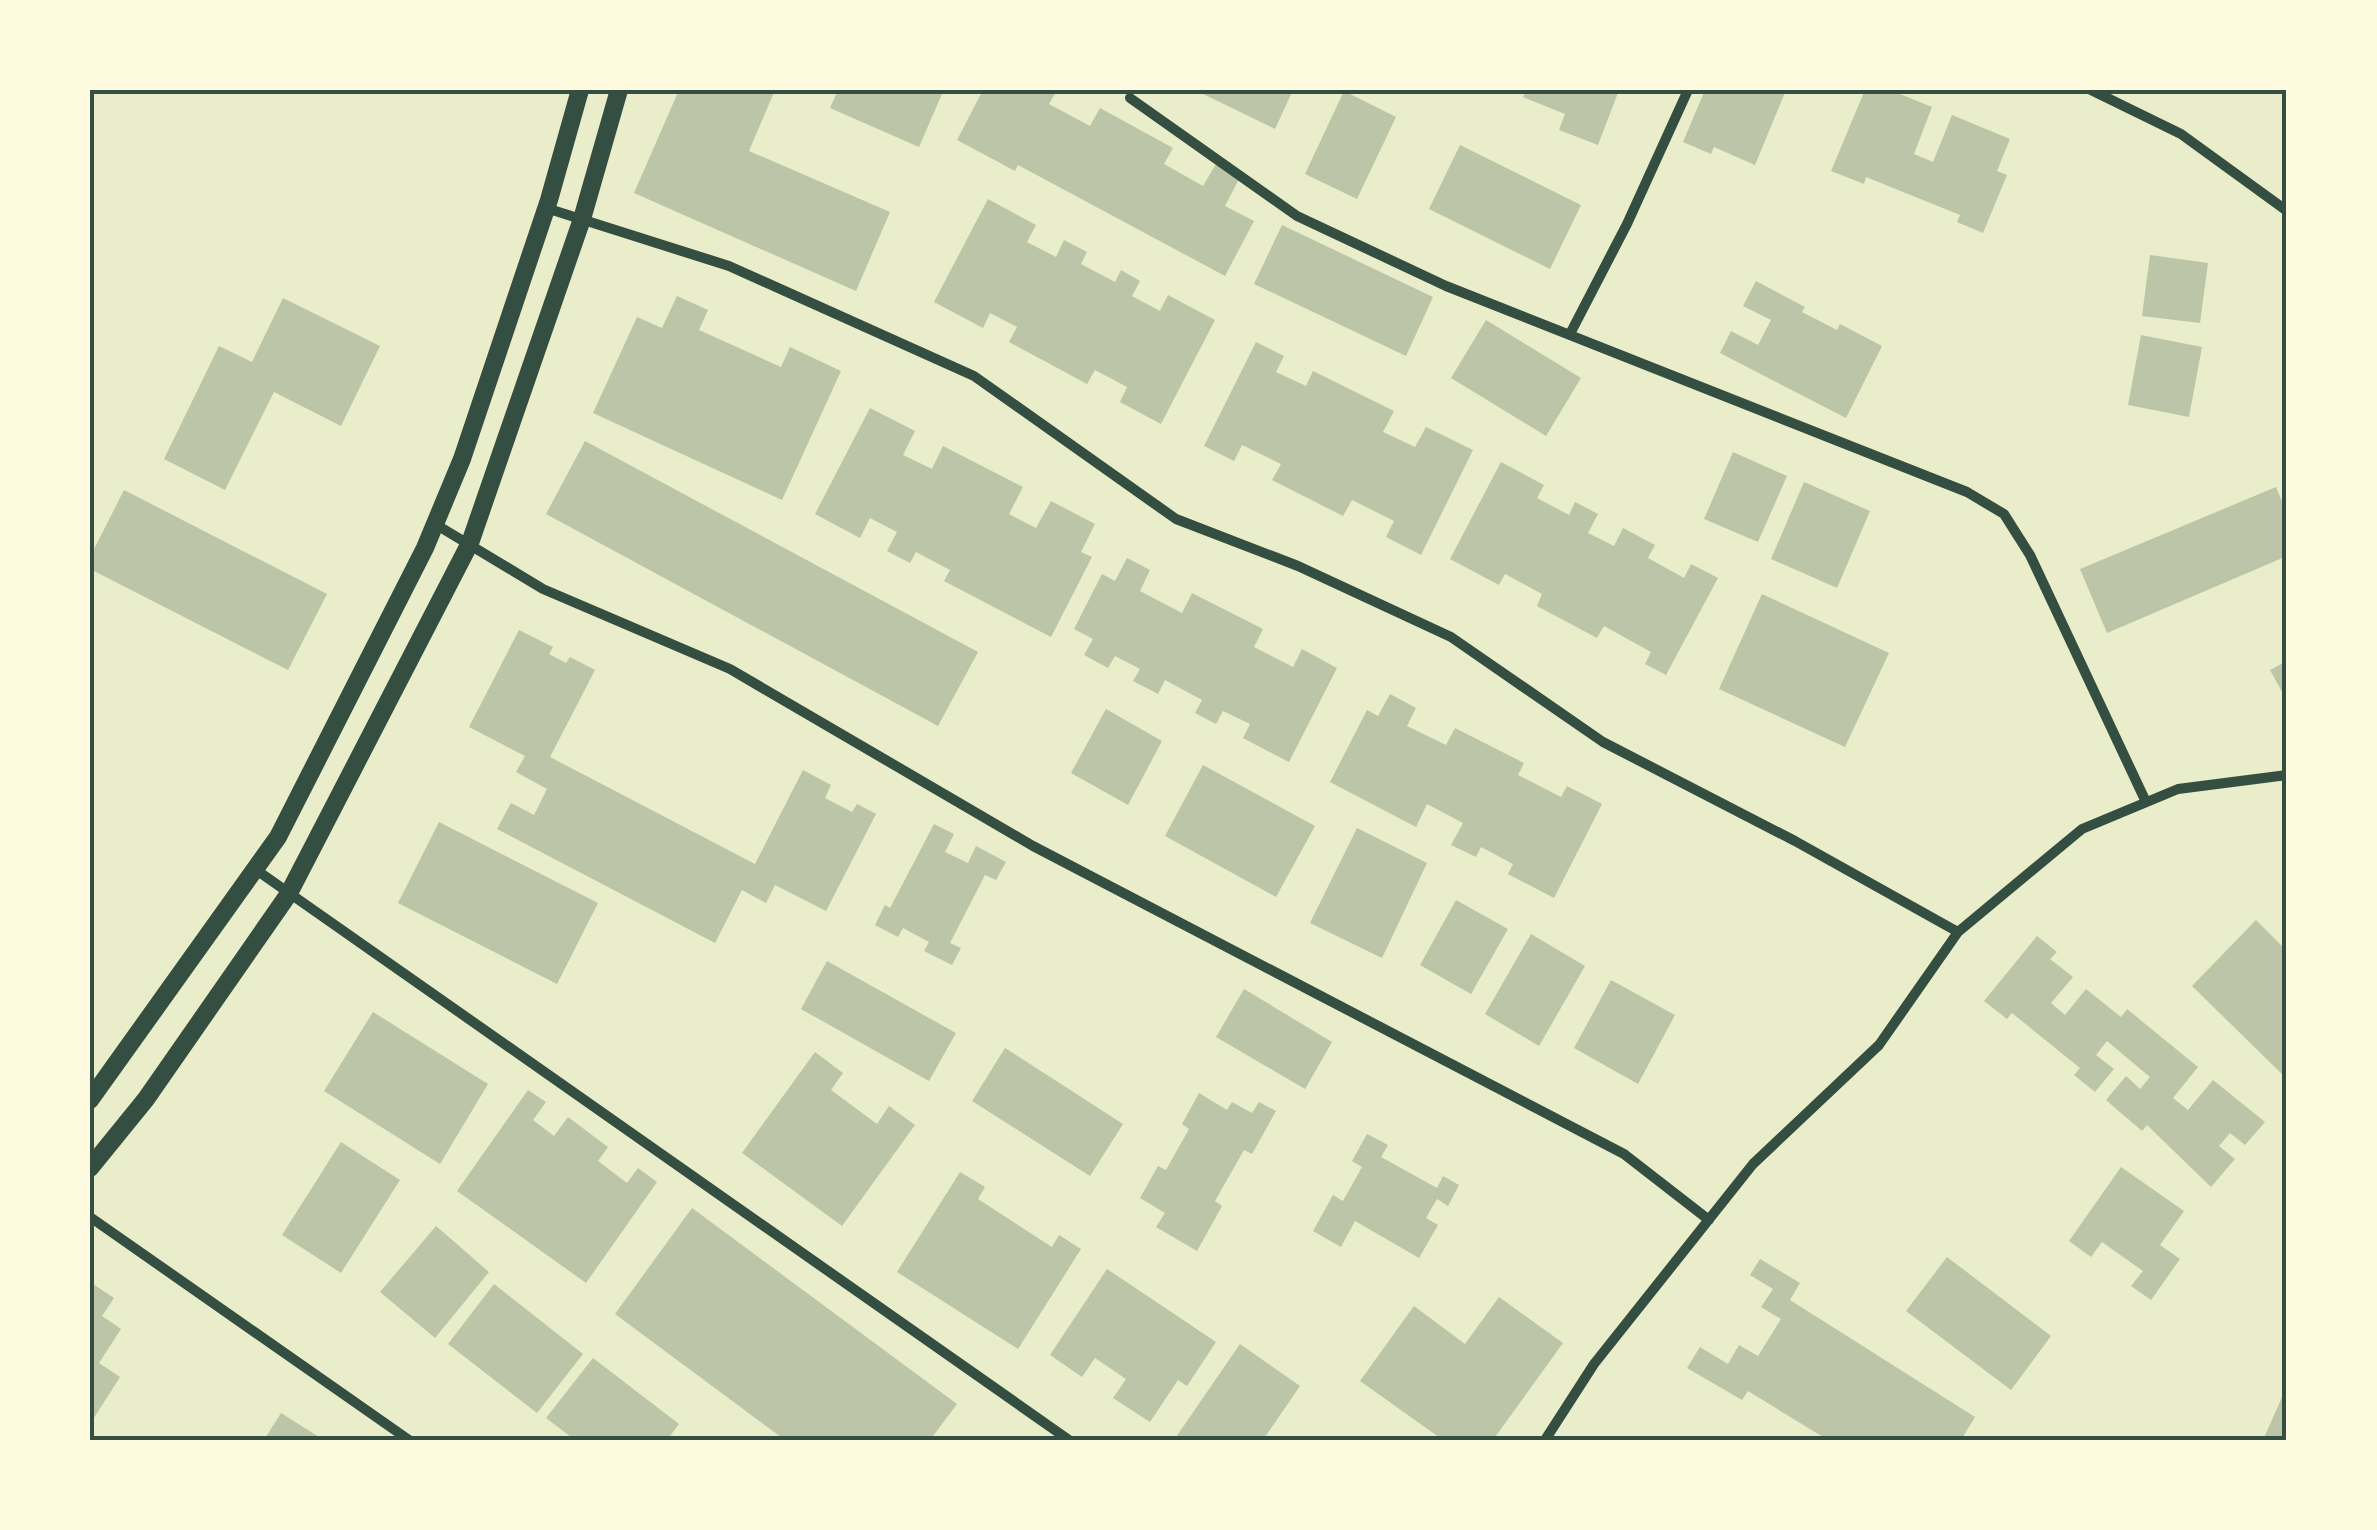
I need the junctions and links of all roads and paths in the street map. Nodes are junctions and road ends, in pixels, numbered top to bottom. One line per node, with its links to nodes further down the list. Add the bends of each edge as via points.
1 (580, 90): 6 (street)
2 (620, 90): 8 (street)
3 (1688, 90): 9 (street)
4 (2092, 90): 7 (street, via 2181,134)
5 (1130, 98): 9 (street, via 1297,216 1446,286)
6 (546, 208): 8 (street); 10 (street)
7 (2287, 211)
8 (582, 219): 11 (street); 16 (street, via 729,266 974,376 1176,519 1451,637 1603,742)
9 (1571, 332): 13 (street, via 1968,492 2004,514 2030,555)
10 (434, 524): 11 (street); 14 (street, via 343,712)
11 (470, 543): 15 (street); 20 (street, via 544,589 730,669 1033,846 1624,1154)
12 (2287, 775): 13 (street, via 2178,789)
13 (2146, 802): 16 (street, via 2082,830)
14 (255, 870): 15 (street); 17 (street)
15 (288, 895): 18 (street); 22 (street)
16 (1958, 932): 20 (street, via 1879,1045 1753,1164)
17 (90, 1100)
18 (90, 1168)
19 (90, 1216): 21 (street)
20 (1709, 1220): 23 (street, via 1594,1364)
21 (409, 1440)
22 (1069, 1440)
23 (1545, 1440)

